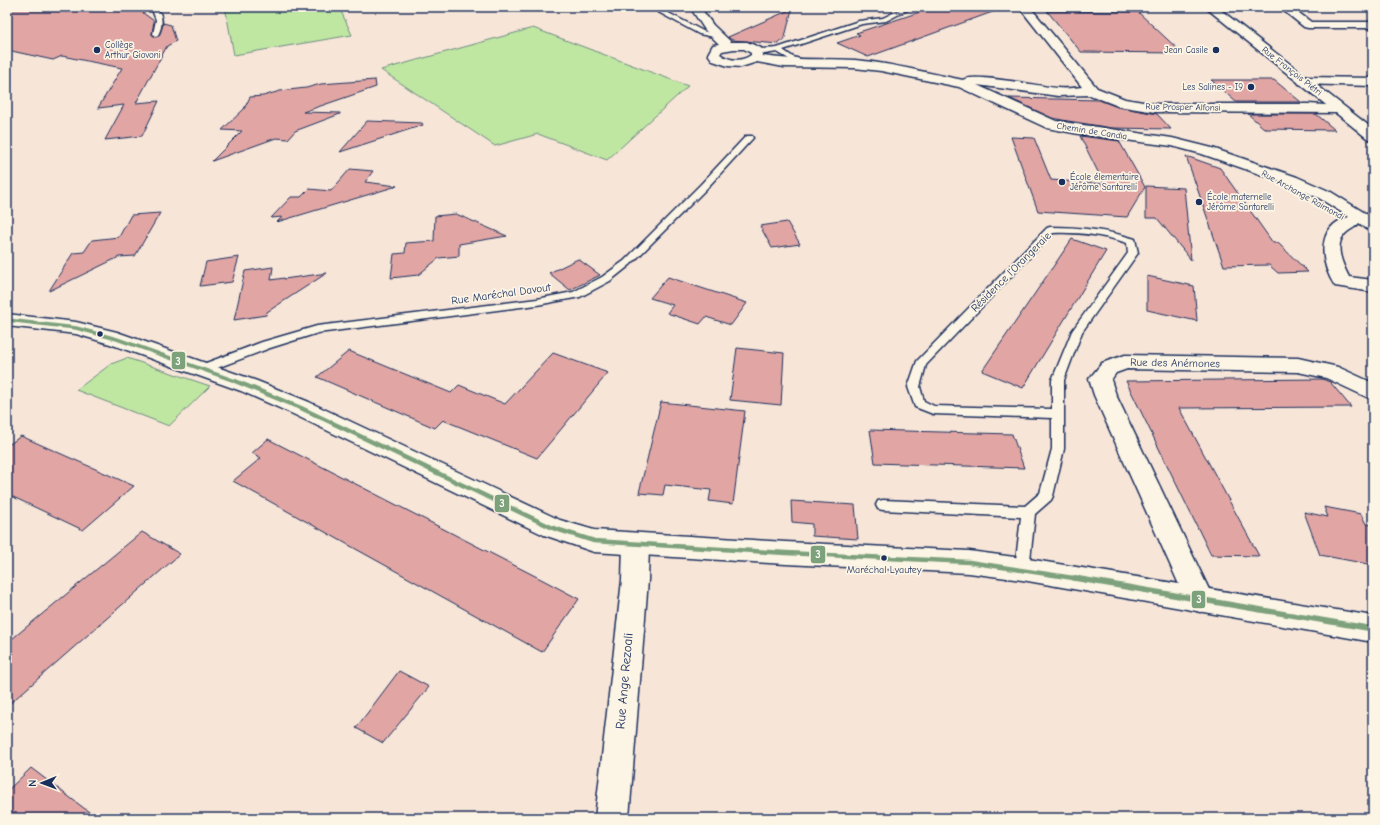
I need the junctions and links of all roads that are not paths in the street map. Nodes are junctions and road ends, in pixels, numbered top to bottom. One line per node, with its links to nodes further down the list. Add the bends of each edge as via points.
1 (154, 7): 9 (lane, via 158,11)
2 (652, 7): 10 (lane, via 701,33)
3 (695, 7): 10 (street)
4 (910, 7): 12 (lane, via 884,20 861,22)
5 (1024, 7): 18 (street, Rue Prosper Alfonsi)
6 (1210, 7): 15 (street, Rue François Piétri)
7 (1284, 7): 8 (street, via 1308,25)
8 (1373, 25)
9 (156, 34)
10 (714, 35): 11 (street)
11 (728, 45): 13 (street, Chemin de Candia, via 747,46); 13 (street, via 717,48 715,57 731,62 746,62)
12 (778, 50): 13 (lane); 14 (lane, via 791,58)
13 (756, 54): 14 (street, Chemin de Candia, via 784,63)
14 (808, 63): 17 (street, Chemin de Candia, via 881,67)
15 (1304, 81): 16 (street); 19 (street, Rue François Piétri)
16 (1373, 82)
17 (962, 84): 18 (street, via 976,81 1058,92); 22 (street, Chemin de Candia, via 1052,125 1172,142)
18 (1092, 91): 19 (street, Rue Prosper Alfonsi, via 1120,102 1154,108)
19 (1337, 108): 20 (street, Rue François Piétri)
20 (1373, 136)
21 (749, 138): 27 (lane, Rue Maréchal Davout, via 627,263 576,295 317,330 266,345)
22 (1257, 168): 23 (street, Rue Archange Raimondi, via 1263,174); 24 (street, Chemin de Candia, via 1325,195)
23 (1350, 222): 24 (street, Rue Archange Raimondi); 25 (street, Rue Archange Raimondi, via 1337,232 1330,247 1334,266 1342,282)
24 (1371, 224)
25 (1373, 286)
26 (7, 320): 27 (street, via 76,328 117,339)
27 (202, 369): 32 (street, via 301,408 554,528 594,541)
28 (1373, 392): 34 (street, Rue des Anémones, via 1332,372 1298,365 1125,362 1109,368 1100,380 1105,395)
29 (1058, 414): 29 (lane, Résidence l'Orangeraie, via 1058,380 1078,331 1133,253 1132,241 1115,235 1080,229 1050,230 921,364 914,387 919,404 933,410); 31 (lane, Résidence l'Orangeraie, via 1058,449 1046,496)
30 (884, 505): 31 (lane)
31 (1028, 512): 33 (lane)
32 (636, 544): 33 (street, via 969,562); 36 (street, Rue Ange Rezoali, via 635,580)
33 (1022, 569): 34 (street)
34 (1200, 600): 35 (street)
35 (1373, 629)
36 (612, 818)

